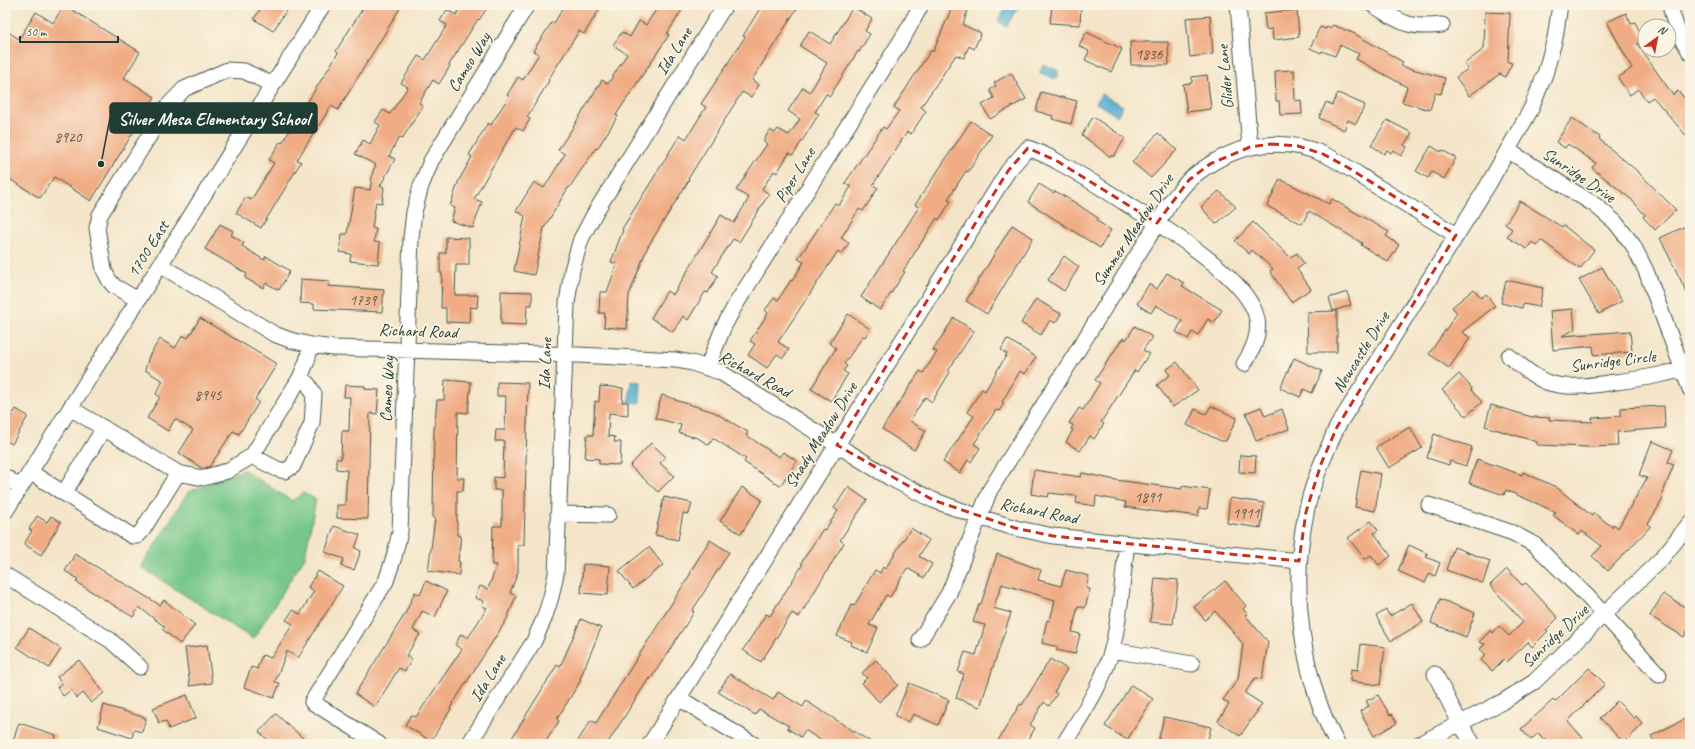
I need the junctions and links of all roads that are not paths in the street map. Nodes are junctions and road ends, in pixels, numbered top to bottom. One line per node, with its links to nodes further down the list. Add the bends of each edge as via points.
1 (323, 5): 11 (street, 1700 East)
2 (527, 5): 19 (street, Cameo Way, via 444,138 421,186 411,238)
3 (725, 5): 20 (street, Ida Lane, via 596,211 582,239 572,270 567,303)
4 (921, 5): 23 (street, Piper Lane, via 736,304 721,331)
5 (1238, 5): 12 (street, Glider Lane)
6 (1373, 5): 9 (street, via 1401,23 1423,27)
7 (1560, 5): 13 (street, Newcastle Drive, via 1555,38 1545,74 1531,109)
8 (1670, 5): 10 (street, via 1672,19)
9 (1442, 25)
10 (1690, 52)
11 (272, 85): 16 (street, 1700 East); 17 (street, via 244,72 227,70 184,89 163,114 100,215 97,228 108,280)
12 (1250, 147): 14 (street, Summer Meadow Drive, via 1233,152 1210,164 1189,180); 15 (street, Summer Meadow Drive, via 1271,144 1298,146 1323,154)
13 (1509, 151): 15 (street, Newcastle Drive); 24 (street, Sunridge Drive, via 1595,205 1615,222 1633,245 1646,272)
14 (1157, 223): 22 (street, via 1214,263 1251,303 1257,320 1255,344); 29 (street, Shady Meadow Drive, via 1057,161 1028,148 1008,172); 40 (street, Summer Meadow Drive, via 990,490)
15 (1456, 235): 43 (street, Newcastle Drive, via 1337,427 1321,464 1306,512)
16 (160, 265): 17 (street, 1700 East); 18 (street, Richard Road, via 274,334)
17 (138, 300): 27 (street, 1700 East)
18 (311, 345): 19 (street, Richard Road); 25 (street)
19 (407, 350): 20 (street, Richard Road); 54 (street, Cameo Way, via 402,508 394,557 386,581 374,603 312,702)
20 (565, 355): 23 (street, Richard Road, via 676,360); 38 (street, Ida Lane)
21 (1508, 356): 24 (street, Sunridge Circle, via 1532,375 1546,382 1564,386 1661,376)
22 (1244, 364)
23 (707, 368): 29 (street, Richard Road, via 720,372)
24 (1683, 369): 26 (street, Sunridge Drive)
25 (300, 378): 30 (street); 30 (street, via 308,384 314,394 312,423 293,466 286,471 277,469)
26 (1690, 389)
27 (70, 408): 28 (street); 31 (street, 1700 East)
28 (104, 428): 32 (street); 35 (street)
29 (838, 445): 40 (street, Richard Road, via 896,481 933,500); 52 (street, Shady Meadow Drive)
30 (252, 456): 32 (street, via 226,471 203,478)
31 (30, 472): 34 (street, 1700 East); 35 (street)
32 (178, 473): 35 (street, via 137,536 132,536)
33 (5, 477): 34 (street)
34 (21, 487): 37 (street, 1700 East)
35 (64, 493)
36 (1429, 506): 45 (street, via 1524,538 1546,554)
37 (5, 512)
38 (558, 514): 39 (street); 55 (street, Ida Lane, via 556,574 544,619 534,641)
39 (608, 515)
40 (979, 517): 42 (street, Richard Road, via 1053,536); 46 (street, Summer Meadow Drive, via 949,593)
41 (1690, 523): 45 (street, Sunridge Drive, via 1662,558)
42 (1127, 544): 43 (street, Richard Road); 47 (street, via 1120,610)
43 (1299, 561): 59 (street, Newcastle Drive, via 1299,607 1310,672)
44 (5, 575): 49 (street, via 110,640)
45 (1605, 615): 51 (street); 53 (street, Sunridge Drive, via 1534,682)
46 (920, 640)
47 (1112, 650): 48 (street); 58 (street, via 1098,687)
48 (1192, 664)
49 (140, 667)
50 (1435, 674): 53 (street)
51 (1659, 675)
52 (679, 698): 56 (street, Shady Meadow Drive); 57 (street)
53 (1460, 723): 60 (street, Sunridge Drive); 61 (street)
54 (379, 744)
55 (469, 744)
56 (650, 744)
57 (753, 744)
58 (1064, 744)
59 (1337, 744)
60 (1419, 744)
61 (1473, 744)

